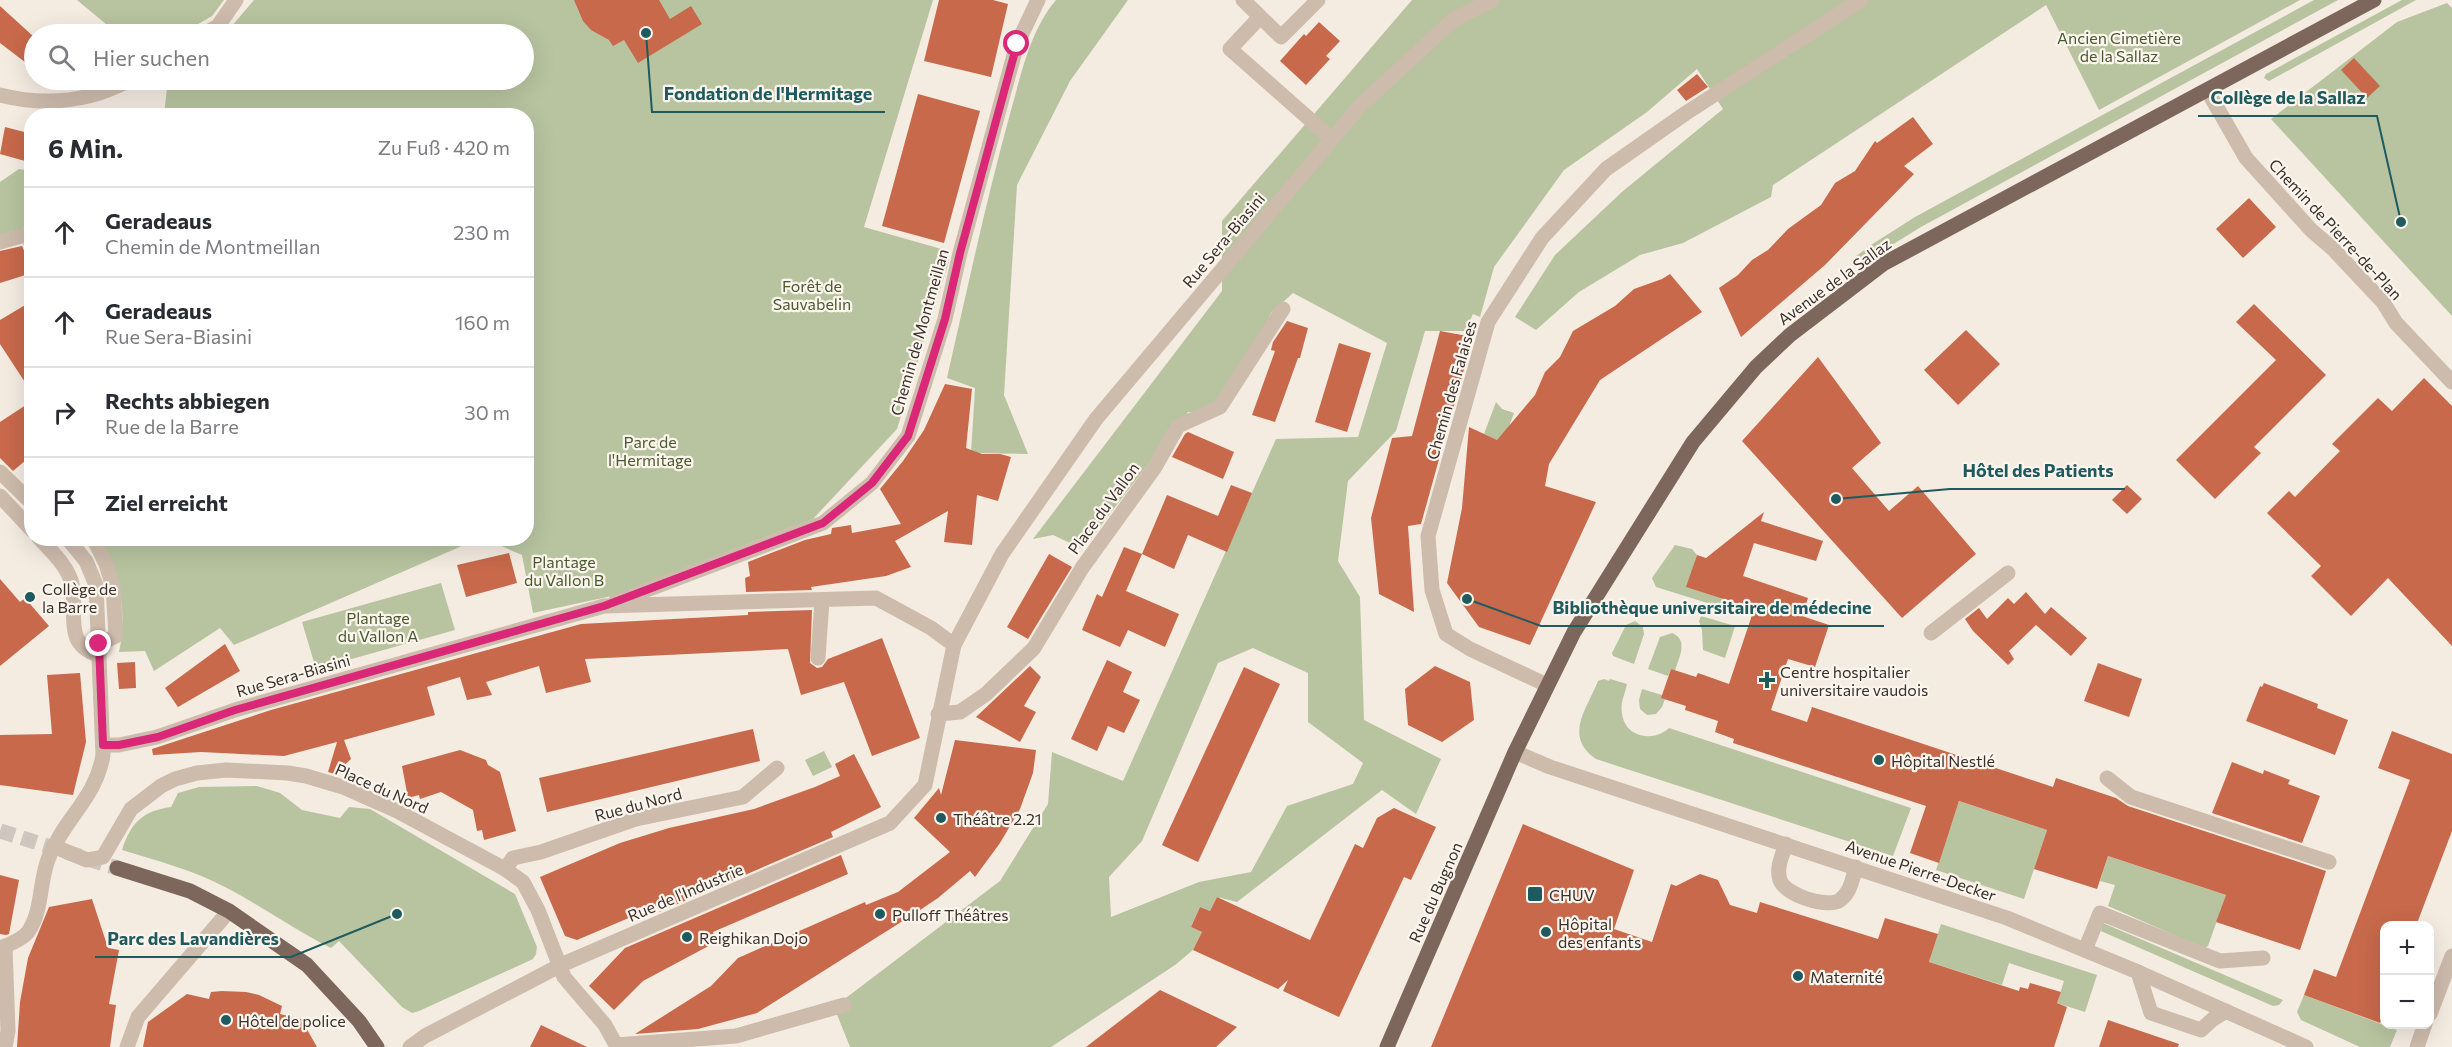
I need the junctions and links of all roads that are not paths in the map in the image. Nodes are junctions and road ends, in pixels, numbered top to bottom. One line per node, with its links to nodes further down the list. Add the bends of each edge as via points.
1 (236, 0): 9 (street)
2 (1038, 0): 27 (street, Chemin de Montmeillan, via 1017,44 945,319 908,436 872,483 823,523)
3 (1243, 0): 8 (street)
4 (1318, 0): 8 (street, via 1281,37)
5 (1492, 0): 13 (street, Rue Sera-Biasini, via 1453,20 1360,106)
6 (1861, 0): 32 (street, Chemin des Falaises, via 1606,169 1542,238 1488,322 1428,536 1431,590 1446,634)
7 (2374, 0): 11 (main road, Avenue de la Sallaz)
8 (1260, 17): 13 (street, via 1230,49)
9 (219, 24)
10 (105, 90): 12 (street, via 53,102)
11 (2207, 90): 17 (street, Chemin de Pierre-de-Plan, via 2246,158 2383,302 2396,323); 32 (main road, Avenue de la Sallaz, via 1883,264 1790,336 1749,375 1693,442 1574,632)
12 (0, 95)
13 (1332, 139): 29 (street, Rue Sera-Biasini, via 1096,419 1002,554)
14 (24, 235): 15 (street)
15 (0, 242)
16 (1283, 309): 33 (street, Place du Vallon, via 1220,407 1178,426 1155,467 1082,568 1035,648 986,694 960,712)
17 (2452, 382)
18 (0, 472): 19 (street)
19 (24, 495)
20 (0, 496): 21 (street)
21 (24, 522)
22 (46, 546): 30 (street, via 72,582 72,624 77,637 88,652)
23 (74, 546): 30 (street, via 86,561 96,585)
24 (97, 546): 30 (street, via 112,587 116,636)
25 (2008, 573): 28 (street)
26 (818, 601): 27 (street, Rue Sera-Biasini); 29 (street, via 876,598); 31 (street)
27 (604, 606): 34 (street, Rue Sera-Biasini, via 235,710 158,737)
28 (1931, 633)
29 (954, 645): 33 (street)
30 (99, 649): 34 (street)
31 (818, 658)
32 (1547, 685): 35 (main road, Avenue de la Sallaz)
33 (938, 714): 49 (street, Rue de l'Industrie, via 925,785 890,823)
34 (103, 745): 39 (street, via 93,788)
35 (1515, 752): 38 (street, Avenue Pierre-Decker); 59 (main road, Rue du Bugnon)
36 (777, 768): 43 (street, Rue du Nord, via 743,797 636,819 542,852 513,858)
37 (2107, 778): 40 (street, via 2131,797)
38 (1786, 844): 41 (street, Avenue Pierre-Decker); 41 (street, via 1778,868 1785,889 1822,903 1831,904 1845,896)
39 (53, 846): 43 (street, Place du Nord, via 87,860 103,857 131,809 175,779 226,770 288,773 361,795); 45 (street, via 27,934)
40 (2329, 862)
41 (1856, 867): 46 (street, Avenue Pierre-Decker, via 2007,918)
42 (117, 868): 44 (main road, via 190,891)
43 (506, 869): 49 (street, Place du Nord, via 528,890)
44 (229, 911): 56 (street, via 138,1017); 57 (main road, via 306,965 359,1021)
45 (2, 947): 55 (street, via 8,1030)
46 (2085, 950): 48 (street, via 2100,913 2220,962); 50 (street, Avenue Pierre-Decker)
47 (2452, 956): 51 (street)
48 (2263, 958)
49 (561, 965): 52 (street, Place du Nord, via 564,977 605,1025 616,1045 736,1036); 58 (street, Rue de l'Industrie)
50 (2138, 972): 53 (street, Avenue Pierre-Decker); 53 (street, via 2151,1013 2201,1030)
51 (2434, 1003)
52 (844, 1005)
53 (2226, 1011): 60 (street, Avenue Pierre-Decker)
54 (2424, 1029): 61 (street)
55 (5, 1047)
56 (127, 1047)
57 (377, 1047)
58 (410, 1047)
59 (1387, 1047)
60 (2306, 1047)
61 (2417, 1047)

